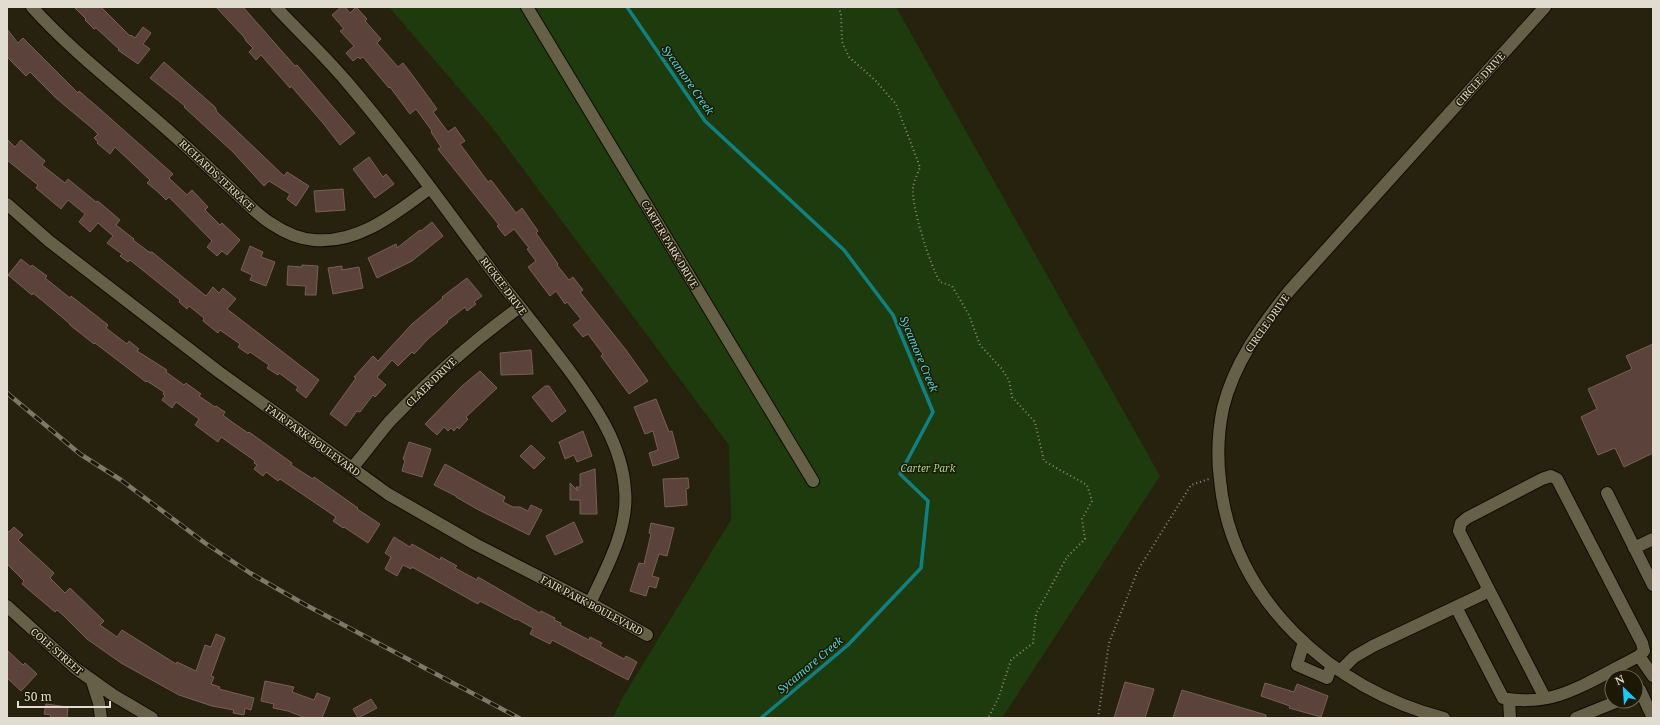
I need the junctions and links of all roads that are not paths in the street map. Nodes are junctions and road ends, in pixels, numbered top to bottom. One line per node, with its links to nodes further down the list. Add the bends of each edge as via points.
1 (32, 7): 5 (street, RICHARDS TERRACE, via 254,210 285,232 314,240 354,235 371,229)
2 (276, 7): 5 (street, RICKEE DRIVE, via 345,80)
3 (526, 7): 9 (street, CARTER PARK DRIVE)
4 (1545, 7): 19 (street, CIRCLE DRIVE, via 1290,290 1250,344 1233,378 1223,407 1218,435 1221,497 1229,529 1241,560 1258,589 1280,618)
5 (430, 188): 7 (street, RICKEE DRIVE)
6 (7, 204): 8 (street, FAIR PARK BOULEVARD, via 50,241 219,372)
7 (520, 307): 8 (street, CLAER DRIVE, via 487,331 433,378 390,422); 15 (street, RICKEE DRIVE, via 593,404 612,440 622,467 626,491 624,512 612,557)
8 (352, 468): 15 (street, FAIR PARK BOULEVARD, via 388,494 430,519)
9 (813, 481)
10 (1607, 493): 12 (street)
11 (1653, 539): 12 (street)
12 (1634, 548): 13 (street)
13 (1653, 585)
14 (1488, 588): 17 (street, via 1484,594); 20 (street, via 1459,531 1461,523 1491,505 1551,476 1557,479 1642,643 1644,651); 26 (street)
15 (590, 603): 18 (street, FAIR PARK BOULEVARD)
16 (7, 606): 23 (street, COLE STREET, via 56,653)
17 (1456, 607): 21 (street, via 1373,646); 27 (street, via 1503,698)
18 (647, 635)
19 (1304, 642): 21 (street, CIRCLE DRIVE); 21 (street, via 1297,665 1327,678)
20 (1639, 656): 22 (street); 26 (street, via 1578,687)
21 (1336, 668): 30 (street, CIRCLE DRIVE, via 1377,693)
22 (1653, 676)
23 (92, 681): 32 (street, via 100,703); 33 (street, COLE STREET)
24 (1653, 681): 25 (street)
25 (1644, 687)
26 (1545, 698): 27 (street)
27 (1509, 699): 35 (street)
28 (1644, 703): 31 (street)
29 (1604, 707): 36 (street)
30 (1427, 716): 34 (street, CIRCLE DRIVE)
31 (1651, 717)
32 (101, 718)
33 (152, 718)
34 (1444, 718)
35 (1510, 718)
36 (1578, 718)

